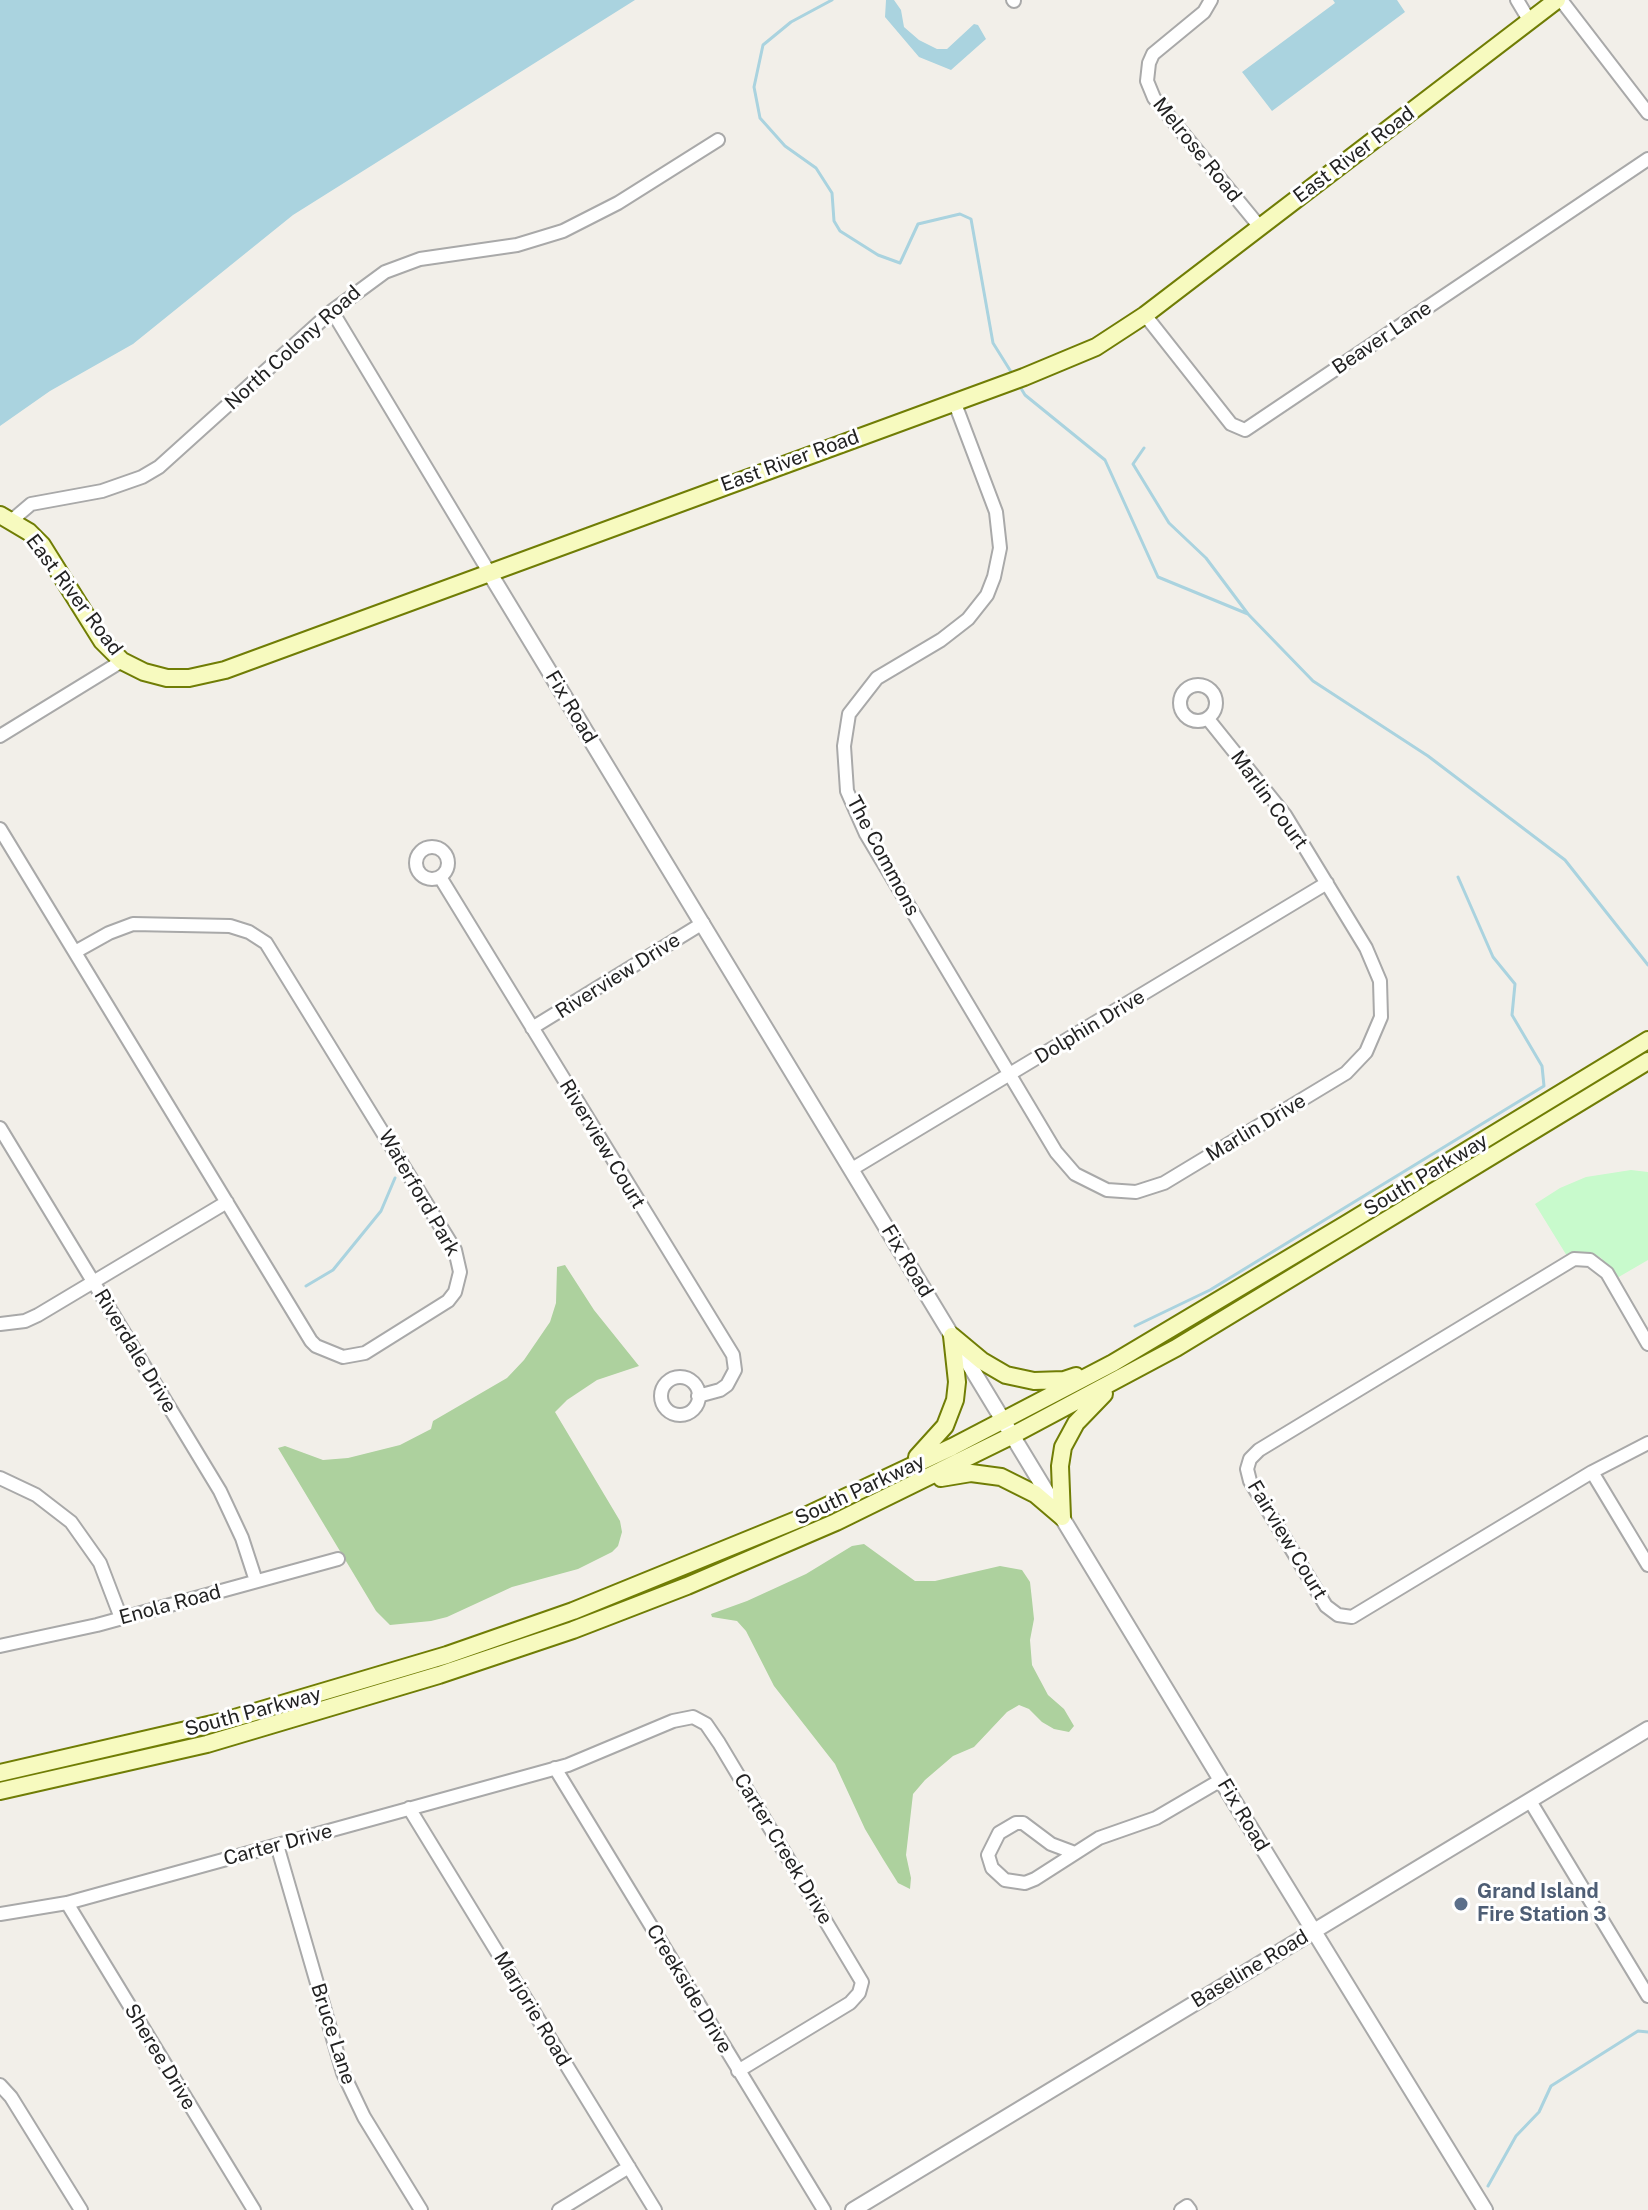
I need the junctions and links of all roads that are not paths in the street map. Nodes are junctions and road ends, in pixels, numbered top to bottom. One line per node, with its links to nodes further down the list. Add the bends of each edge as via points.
1 (1211, 0): 8 (street, Melrose Road, via 1204,12 1153,54 1147,81 1154,98)
2 (1517, 0): 4 (street)
3 (1559, 0): 4 (main road, East River Road); 5 (street)
4 (1529, 20): 8 (main road, East River Road)
5 (1648, 113)
6 (718, 140): 9 (street, North Colony Road, via 563,231 517,245 402,264)
7 (1648, 159): 10 (street, Beaver Lane, via 1245,430 1231,424)
8 (1259, 226): 10 (main road, East River Road)
9 (332, 311): 12 (street, North Colony Road, via 159,467 102,491 31,504); 13 (street, Fix Road)
10 (1145, 315): 11 (main road, East River Road, via 1096,347)
11 (954, 401): 13 (main road, East River Road); 25 (street, The Commons, via 996,512 1000,548 994,577 968,619 877,678 849,714 844,746 847,791 866,834)
12 (6, 518): 14 (main road, East River Road, via 42,545 97,634)
13 (489, 572): 14 (main road, East River Road, via 208,675 167,678); 20 (street, Fix Road)
14 (122, 661): 16 (street)
15 (1208, 719): 19 (street, Marlin Court, via 1285,815)
16 (0, 736)
17 (0, 829): 21 (street, Waterford Park)
18 (440, 877): 22 (street, Riverview Court)
19 (1327, 883): 25 (street, Dolphin Drive); 25 (street, Marlin Drive, via 1380,981 1381,1017 1373,1040 1357,1063 1164,1183 1123,1193 1094,1185 1067,1166)
20 (703, 923): 22 (street, Riverview Drive); 27 (street, Fix Road)
21 (75, 952): 28 (street, Waterford Park); 28 (street, Waterford Park, via 133,924 230,926 266,943 455,1250 460,1272 455,1292 442,1307 365,1353 334,1356 311,1341)
22 (532, 1028): 35 (street, Riverview Court, via 733,1355 735,1370 727,1385)
23 (1648, 1040): 33 (main road, South Parkway)
24 (1648, 1061): 34 (main road, South Parkway)
25 (1009, 1075): 27 (street, Dolphin Drive)
26 (0, 1128): 29 (street, Riverdale Drive)
27 (852, 1169): 31 (street, Fix Road)
28 (227, 1202): 29 (street)
29 (93, 1282): 30 (street, via 25,1321); 46 (street, Riverdale Drive, via 220,1491)
30 (0, 1324)
31 (952, 1336): 33 (main road, via 995,1370 1020,1379 1064,1380); 36 (street, Fix Road); 40 (main road, via 957,1382 950,1415 935,1439)
32 (1648, 1344): 39 (street, Fairview Court, via 1607,1273 1590,1260 1570,1261 1259,1450 1247,1469 1320,1598 1332,1611 1352,1617)
33 (1113, 1363): 36 (main road, South Parkway)
34 (1118, 1380): 37 (main road, South Parkway); 43 (main road, via 1066,1440 1060,1466)
35 (698, 1396)
36 (1004, 1420): 37 (street, Fix Road); 40 (main road, South Parkway)
37 (1013, 1435): 42 (main road, South Parkway); 43 (street, Fix Road)
38 (1648, 1443): 39 (street, Fairview Court)
39 (1592, 1472): 45 (street)
40 (898, 1473): 51 (main road, South Parkway, via 687,1566 447,1655 221,1722)
41 (0, 1478): 47 (street, via 55,1507 76,1528 100,1563)
42 (920, 1482): 43 (main road, via 971,1473 1001,1477 1035,1494); 53 (main road, South Parkway, via 687,1586 507,1653 207,1744)
43 (1062, 1517): 52 (street, Fix Road)
44 (338, 1559): 46 (street, Enola Road)
45 (1648, 1565)
46 (256, 1581): 47 (street, Enola Road)
47 (121, 1618): 48 (street, Enola Road)
48 (0, 1646)
49 (1648, 1729): 54 (street, Baseline Road)
50 (555, 1768): 55 (street, Carter Drive); 62 (street, Creekside Drive); 62 (street, Carter Creek Drive, via 680,1718 703,1722 857,1971 862,1985 854,2000)
51 (0, 1773)
52 (1221, 1780): 57 (street, via 1156,1818 1099,1838); 60 (street, Fix Road)
53 (0, 1791)
54 (1530, 1801): 60 (street, Baseline Road); 61 (street)
55 (409, 1808): 56 (street, Carter Drive); 64 (street, Marjorie Road)
56 (277, 1845): 58 (street, Carter Drive); 67 (street, Bruce Lane, via 343,2073)
57 (1075, 1853): 57 (street, via 1016,1823 999,1833 988,1855 992,1868 1005,1880 1025,1883)
58 (67, 1903): 59 (street, Carter Drive); 66 (street, Sheree Drive)
59 (0, 1914)
60 (1314, 1932): 71 (street, Baseline Road); 74 (street, Fix Road)
61 (1648, 1996)
62 (738, 2071): 70 (street, Creekside Drive)
63 (0, 2085): 65 (street)
64 (629, 2167): 68 (street); 69 (street, Marjorie Road)
65 (81, 2210)
66 (254, 2210)
67 (421, 2210)
68 (559, 2210)
69 (655, 2210)
70 (824, 2210)
71 (853, 2210)
72 (1181, 2210): 73 (street)
73 (1190, 2210)
74 (1485, 2210)

